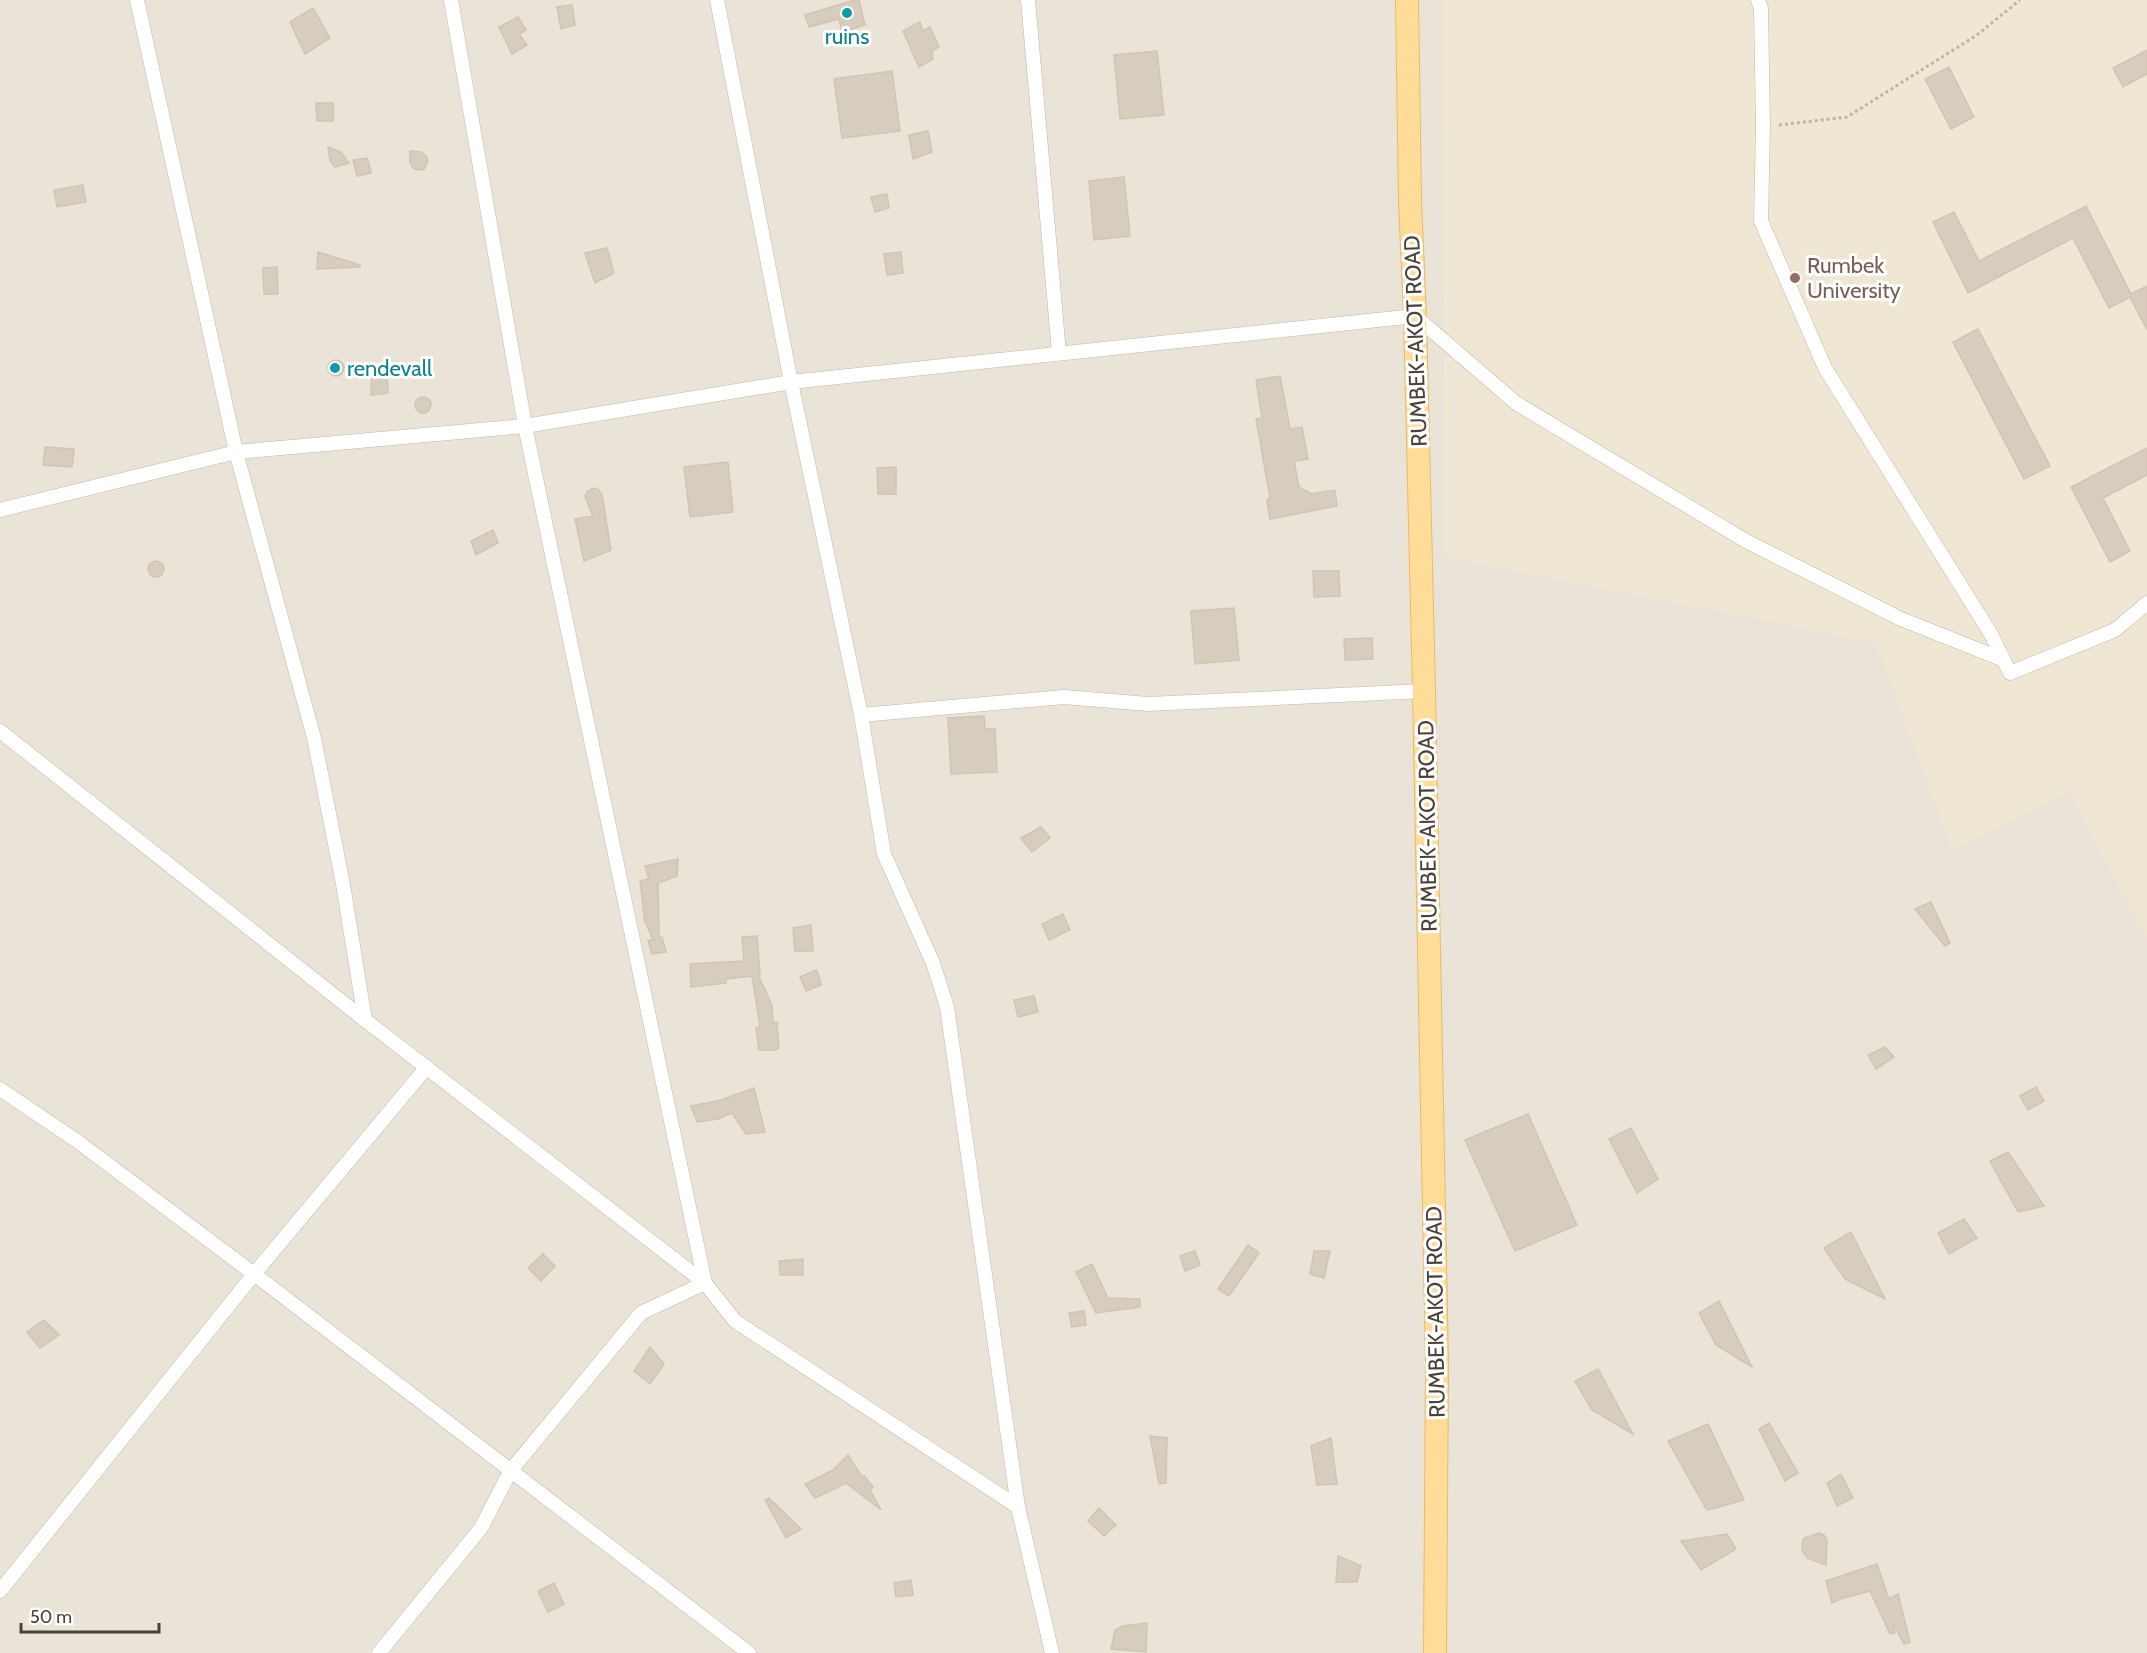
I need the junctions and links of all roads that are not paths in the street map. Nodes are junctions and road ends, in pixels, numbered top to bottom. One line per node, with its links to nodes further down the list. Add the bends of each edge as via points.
1 (137, 0): 11 (street)
2 (451, 0): 10 (street)
3 (717, 0): 9 (street)
4 (1028, 0): 8 (street)
5 (1407, 0): 7 (main road, RUMBEK-AKOT ROAD)
6 (1758, 0): 14 (street, via 1763,127 1761,220 1825,368)
7 (1415, 316): 8 (street); 14 (street, via 1516,403 1746,541 1901,619); 15 (main road, RUMBEK-AKOT ROAD)
8 (1059, 353): 9 (street)
9 (791, 382): 10 (street); 16 (street)
10 (525, 426): 11 (street); 22 (street)
11 (236, 452): 12 (street); 18 (street, via 314,738)
12 (0, 510)
13 (2147, 603): 14 (street, via 2115,630 2010,673)
14 (2004, 660)
15 (1424, 691): 16 (street, via 1148,704 1064,697); 29 (main road, RUMBEK-AKOT ROAD, via 1437,1364)
16 (861, 715): 24 (street, via 884,854 933,963 947,1007)
17 (0, 731): 18 (street)
18 (365, 1020): 19 (street)
19 (427, 1067): 21 (street); 22 (street)
20 (0, 1089): 21 (street, via 77,1141)
21 (254, 1274): 23 (street); 25 (street)
22 (705, 1283): 23 (street, via 641,1313); 24 (street, via 735,1321)
23 (511, 1470): 26 (street, via 481,1528); 27 (street)
24 (1018, 1507): 28 (street)
25 (0, 1591)
26 (379, 1653)
27 (749, 1653)
28 (1052, 1653)
29 (1435, 1653)

